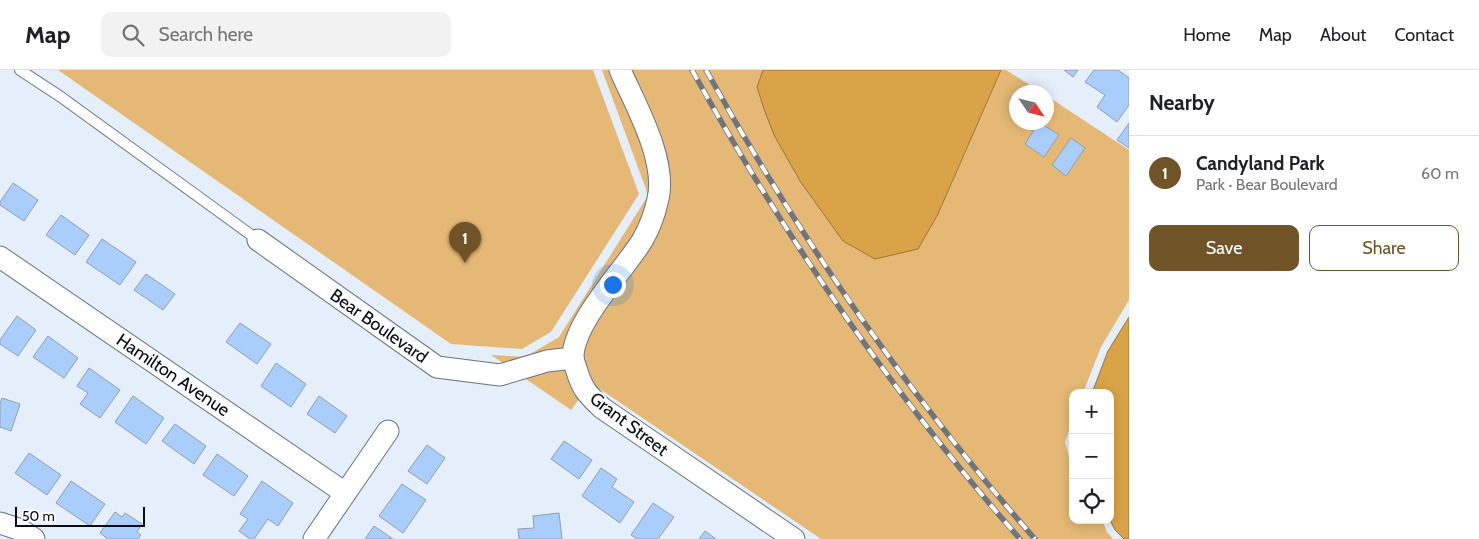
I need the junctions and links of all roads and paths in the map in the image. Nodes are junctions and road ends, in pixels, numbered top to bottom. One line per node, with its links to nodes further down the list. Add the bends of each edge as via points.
1 (20, 70): 3 (lane)
2 (620, 70): 5 (street, via 653,146 660,172 659,198 649,229 589,314 575,342)
3 (258, 240): 5 (street, Bear Boulevard, via 437,368 500,375 547,361)
4 (0, 257): 7 (street, Hamilton Avenue)
5 (572, 358): 11 (street, Grant Street, via 585,392 602,408)
6 (388, 431): 7 (street)
7 (345, 493): 10 (street)
8 (0, 523): 9 (street, via 21,530)
9 (34, 539)
10 (314, 539)
11 (794, 539)

